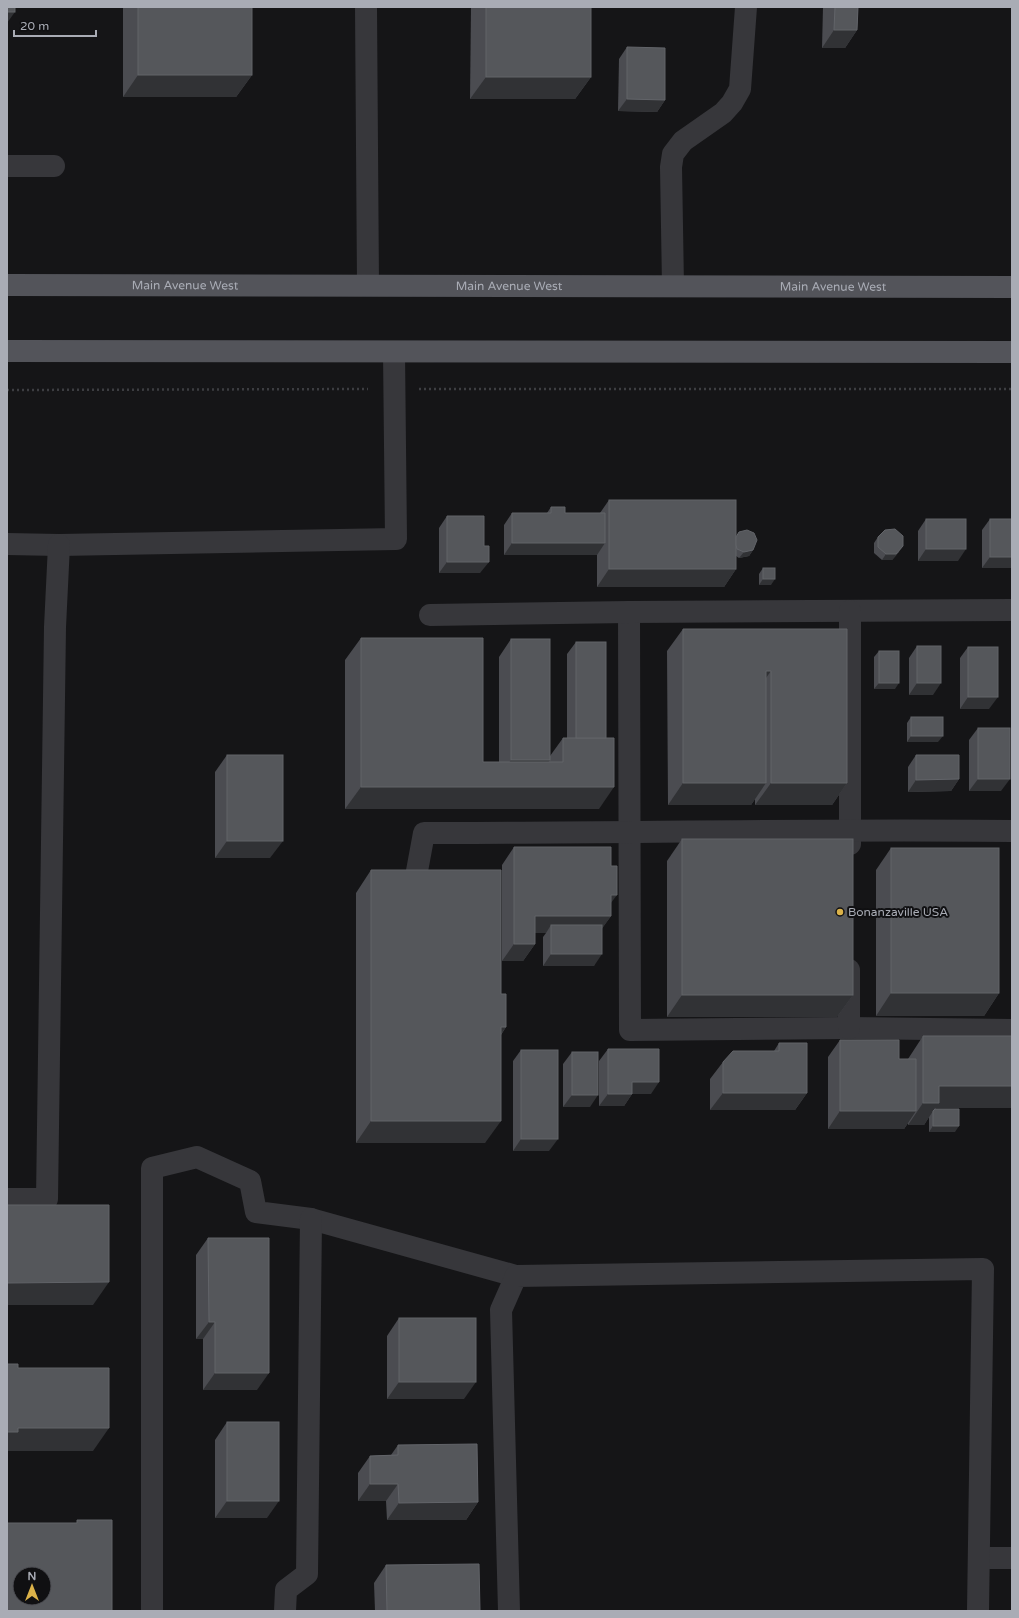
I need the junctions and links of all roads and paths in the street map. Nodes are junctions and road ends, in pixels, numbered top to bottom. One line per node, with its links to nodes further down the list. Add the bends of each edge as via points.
1 (366, 7): 6 (street)
2 (746, 7): 7 (street, via 740,89 723,113 682,141 672,154)
3 (7, 166): 4 (street)
4 (54, 166)
5 (7, 285): 6 (main road, Main Avenue West)
6 (368, 285): 7 (main road, Main Avenue West)
7 (674, 286): 8 (main road, Main Avenue West)
8 (1012, 287)
9 (7, 351): 10 (main road)
10 (394, 352): 11 (main road); 12 (street)
11 (1012, 352)
12 (394, 389): 13 (path); 14 (path); 16 (street, via 396,539)
13 (1012, 389)
14 (7, 390)
15 (7, 544): 16 (street)
16 (60, 545): 29 (street, via 55,627 47,1199)
17 (1012, 610): 18 (street)
18 (850, 611): 19 (street); 21 (street)
19 (629, 612): 20 (street); 23 (street)
20 (430, 615)
21 (850, 830): 22 (street); 23 (street); 24 (street)
22 (1012, 831)
23 (630, 833): 25 (street, via 424,833); 27 (street, via 630,1030)
24 (850, 861)
25 (417, 871)
26 (850, 948): 27 (street)
27 (849, 1028): 28 (street)
28 (1012, 1030)
29 (7, 1199)
30 (311, 1219): 31 (street); 34 (street, via 256,1212 250,1181 197,1157 152,1168); 35 (street, via 308,1574 286,1590)
31 (516, 1276): 32 (street, via 983,1268); 36 (street, via 501,1310)
32 (979, 1558): 33 (street); 37 (street)
33 (1012, 1558)
34 (152, 1611)
35 (285, 1611)
36 (509, 1611)
37 (978, 1611)

